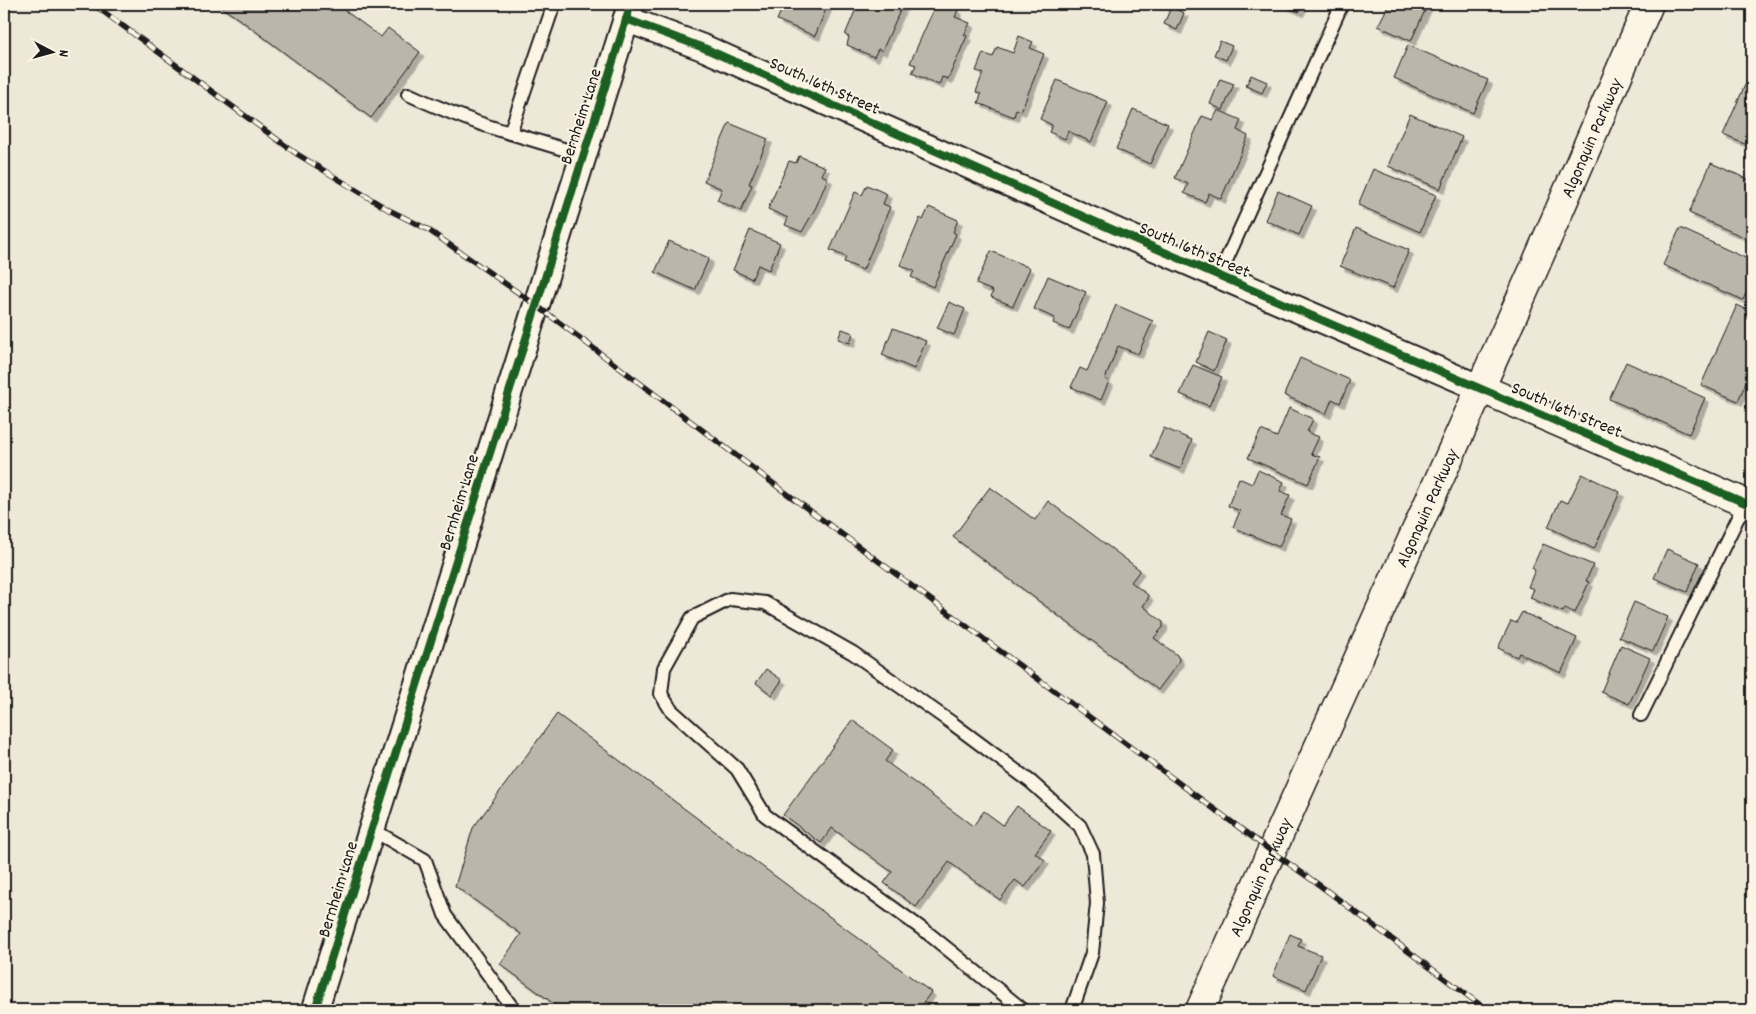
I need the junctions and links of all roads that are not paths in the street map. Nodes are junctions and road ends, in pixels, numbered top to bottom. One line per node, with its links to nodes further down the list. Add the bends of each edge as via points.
1 (554, 4): 6 (lane)
2 (1342, 4): 8 (lane)
3 (1650, 4): 9 (main road, Algonquin Parkway)
4 (629, 11): 7 (street, Bernheim Lane); 8 (street, South 16th Street, via 704,48)
5 (408, 94): 6 (lane, via 453,115)
6 (510, 132): 7 (lane)
7 (583, 155): 12 (street, Bernheim Lane)
8 (1219, 276): 9 (street, South 16th Street)
9 (1480, 388): 10 (main road, South 16th Street); 17 (main road, Algonquin Parkway)
10 (1749, 504): 11 (lane)
11 (1641, 715)
12 (371, 829): 13 (street, Bernheim Lane); 14 (lane, via 425,860 445,915)
13 (315, 1010)
14 (514, 1010)
15 (1023, 1010): 16 (lane, via 929,934 765,815 737,769 671,710 661,694 664,668 692,618 730,599 765,603 860,658 1031,782 1080,826 1093,854 1097,903 1092,953)
16 (1072, 1010)
17 (1200, 1010)

